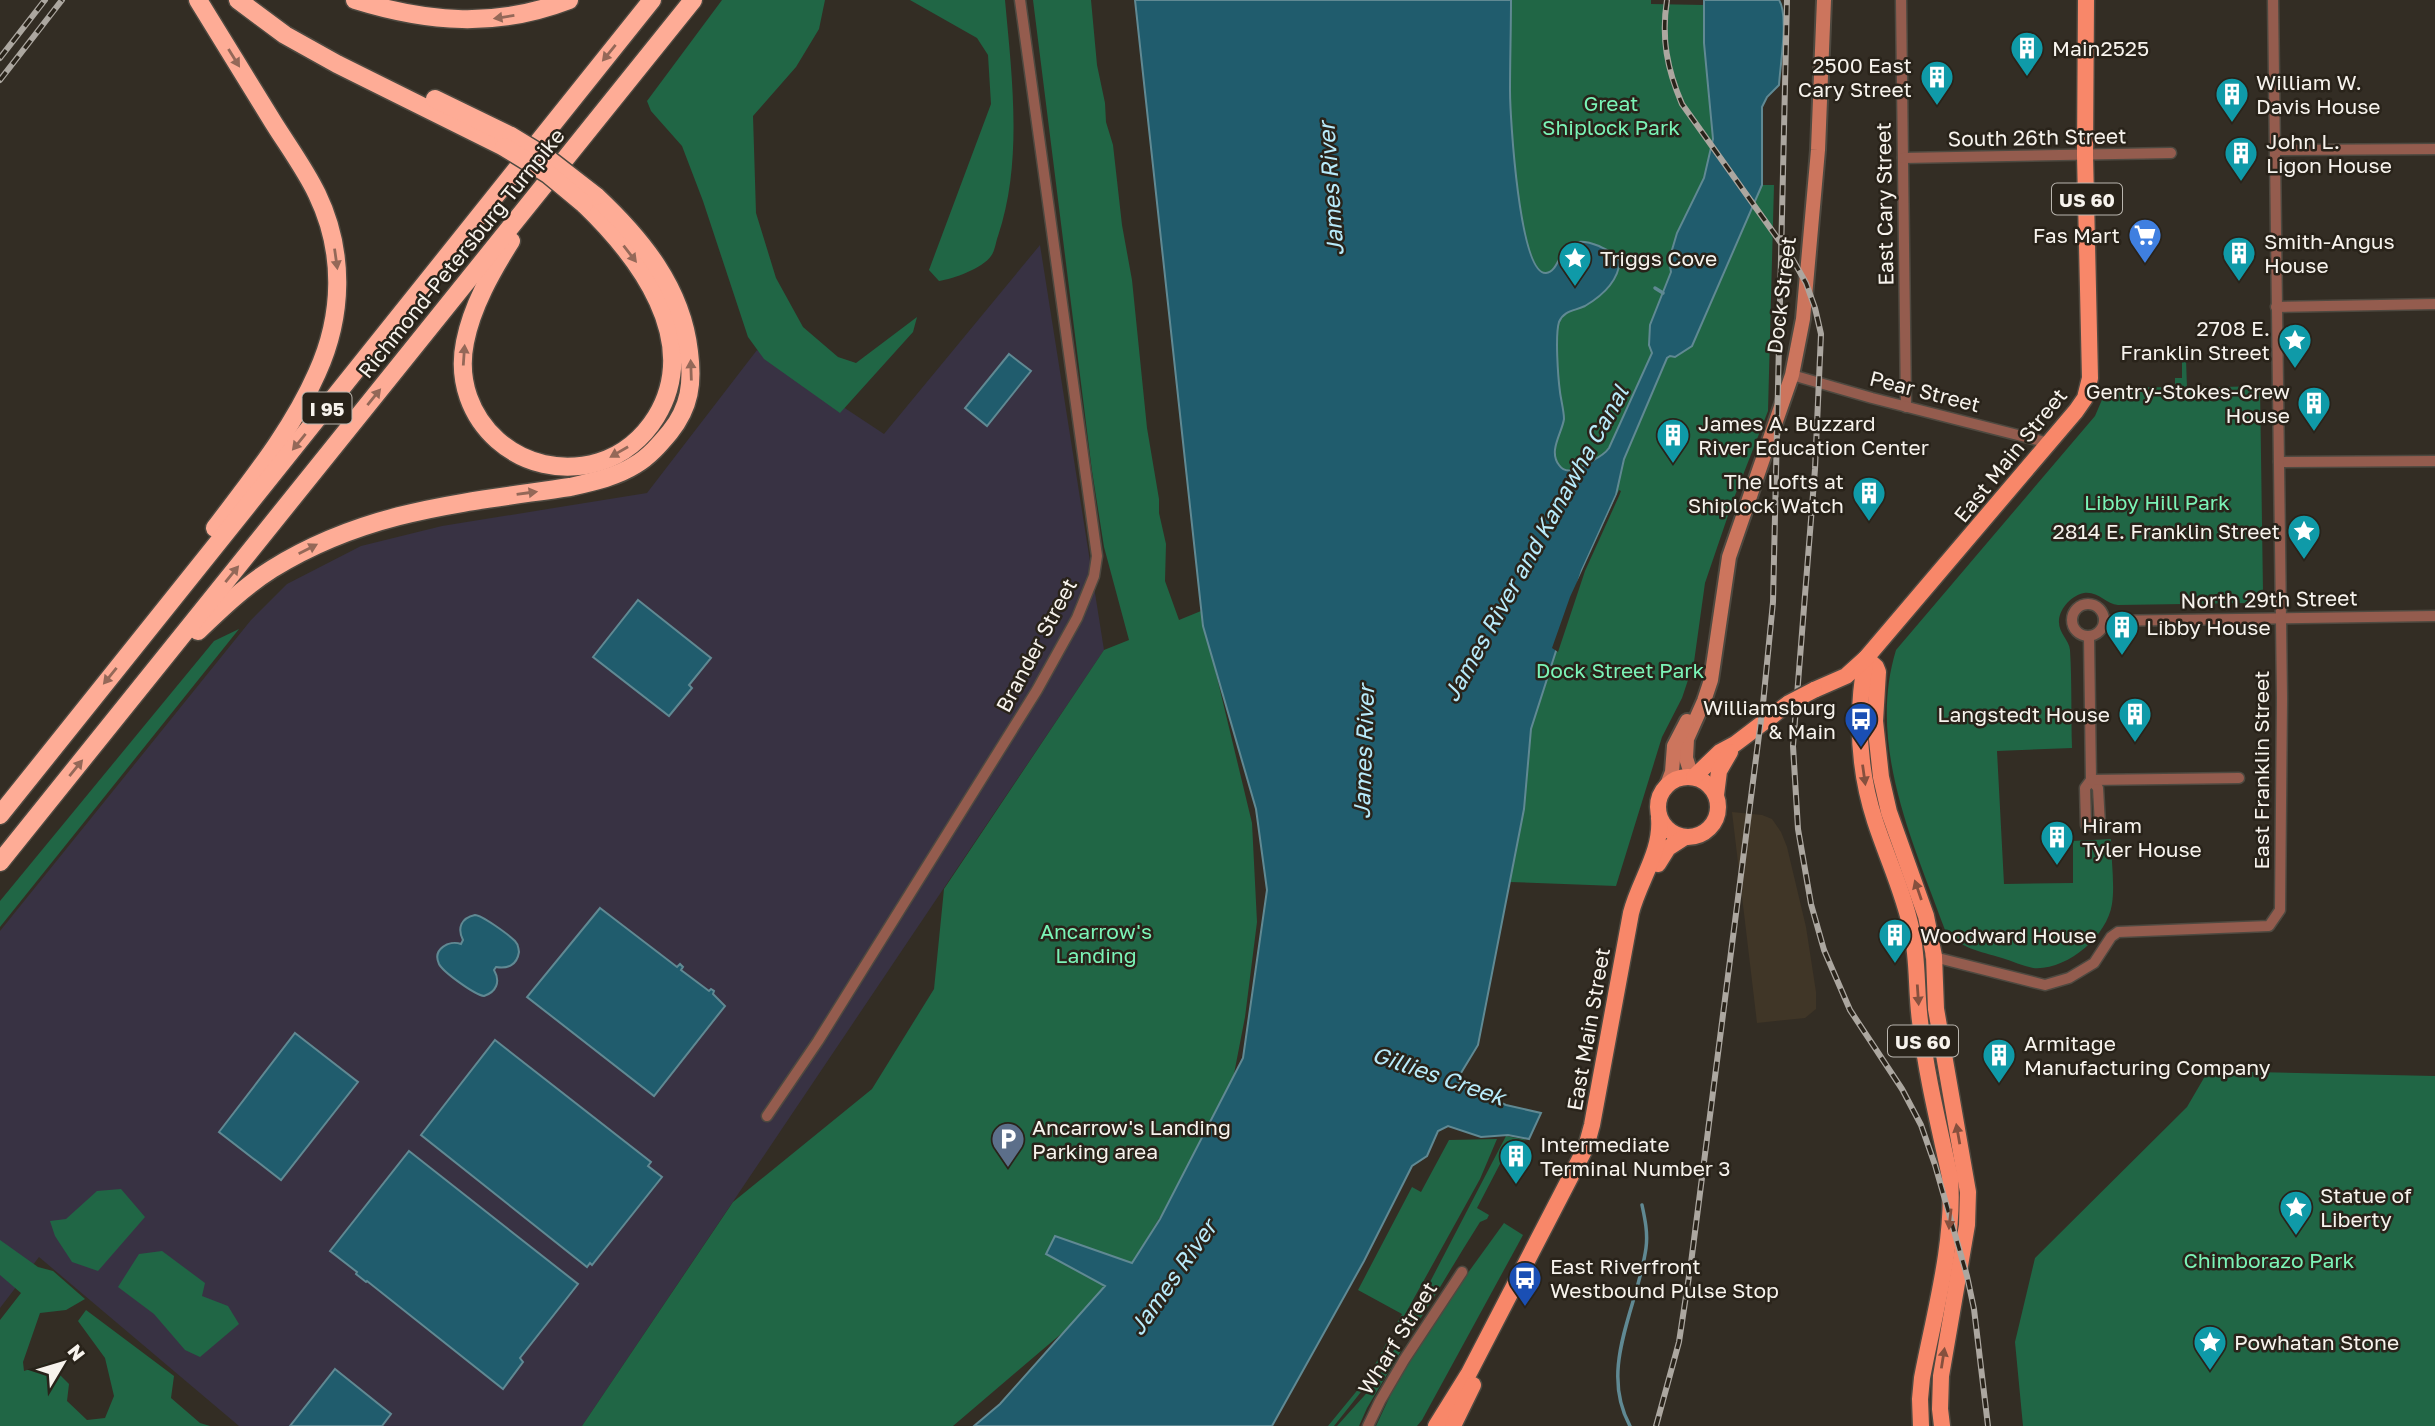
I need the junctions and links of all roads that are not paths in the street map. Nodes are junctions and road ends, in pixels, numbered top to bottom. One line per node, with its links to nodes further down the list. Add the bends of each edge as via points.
1 (198, 0): 33 (highway, one-way to 33, via 318,195 331,234 338,293 332,332 306,396)
2 (238, 0): 14 (highway, via 285,35 337,64)
3 (256, 0): 14 (highway, via 298,29)
4 (355, 0): 5 (highway, one-way to 4, via 521,15 475,21 386,10)
5 (569, 0)
6 (652, 0): 33 (highway, Richmond-Petersburg Turnpike / I 95, one-way to 33)
7 (693, 0): 13 (highway, Richmond-Petersburg Turnpike / I 95)
8 (1020, 0): 47 (street, Brander Street, via 1097,556 1094,576 1077,618 1037,690)
9 (1824, 0): 23 (main road, Dock Street, via 1818,150 1802,319)
10 (1901, 0): 19 (street, East Cary Street)
11 (2086, 0): 18 (main road, East Main Street / US 60)
12 (2273, 0): 16 (street, East Franklin Street)
13 (594, 125): 20 (highway, one-way to 13, via 653,289 668,329 671,378 650,426 624,451 599,462 553,467 510,451 482,423 465,382 465,342 505,250); 35 (highway, Richmond-Petersburg Turnpike / I 95, one-way to 13)
14 (507, 142): 20 (highway, bridge)
15 (2435, 149): 16 (street)
16 (2275, 150): 22 (street, East Franklin Street)
17 (2171, 153): 18 (street, South 26th Street)
18 (2085, 155): 19 (street, South 26th Street); 25 (main road, East Main Street / US 60, via 2089,386 2077,411)
19 (1903, 158): 24 (street, East Cary Street)
20 (590, 200): 35 (highway, one-way to 20, via 186,642 250,585 325,540 413,511 591,482 636,465 656,449 681,418 689,397 687,334 677,301 654,260 629,229)
21 (2435, 304): 22 (street)
22 (2276, 307): 27 (street, East Franklin Street)
23 (1792, 375): 24 (street, Pear Street); 28 (main road, Dock Street)
24 (1906, 407): 25 (street, Pear Street)
25 (2049, 443): 34 (main road, East Main Street / US 60)
26 (2435, 461): 27 (street)
27 (2279, 462): 30 (street, East Franklin Street)
28 (1723, 585): 37 (main road, Dock Street, via 1713,674 1687,739 1686,758); 39 (main road, Dock Street, via 1701,689 1676,739)
29 (2435, 616): 30 (street, North 29th Street)
30 (2281, 617): 31 (street, North 29th Street); 46 (street, East Franklin Street, via 2280,910 2269,926 2119,932 2094,963 2045,985)
31 (2104, 621): 32 (street, via 2098,634); 32 (street, via 2096,607 2085,604 2076,609 2072,625 2078,634)
32 (2089, 637): 38 (street, via 2091,780)
33 (138, 642): 41 (highway, Richmond-Petersburg Turnpike / I 95, one-way to 41)
34 (1866, 659): 36 (main road, East Main Street, bridge, via 1846,676 1789,703); 45 (main road, US 60, one-way to 45, via 1860,708 1866,785 1906,907); 46 (main road, US 60, one-way to 34, via 1920,894 1886,801 1876,730 1878,672)
35 (128, 704): 44 (highway, Richmond-Petersburg Turnpike / I 95, one-way to 35)
36 (1735, 744): 37 (main road, East Main Street); 40 (main road, East Main Street, via 1719,771)
37 (1693, 777): 39 (main road); 40 (main road)
38 (2239, 778)
39 (1667, 785): 42 (main road, via 1658,804)
40 (1716, 795): 43 (main road, via 1714,822 1703,834)
41 (0, 815)
42 (1660, 818): 43 (main road, via 1672,833); 50 (main road, East Main Street, via 1658,845 1631,913 1586,1147 1469,1373)
43 (1685, 837): 51 (main road, East Main Street, via 1663,854 1640,912 1593,1152)
44 (0, 862)
45 (1916, 954): 46 (street); 52 (main road, US 60, one-way to 52, via 1924,1049 1952,1196 1922,1378)
46 (1934, 956): 53 (main road, US 60, one-way to 46, via 1941,1376 1967,1225 1968,1192 1936,1009)
47 (767, 1116)
48 (1462, 1272): 49 (street, Wharf Street, via 1404,1360)
49 (1368, 1426)
50 (1436, 1426)
51 (1453, 1426)
52 (1921, 1426)
53 (1942, 1426)

